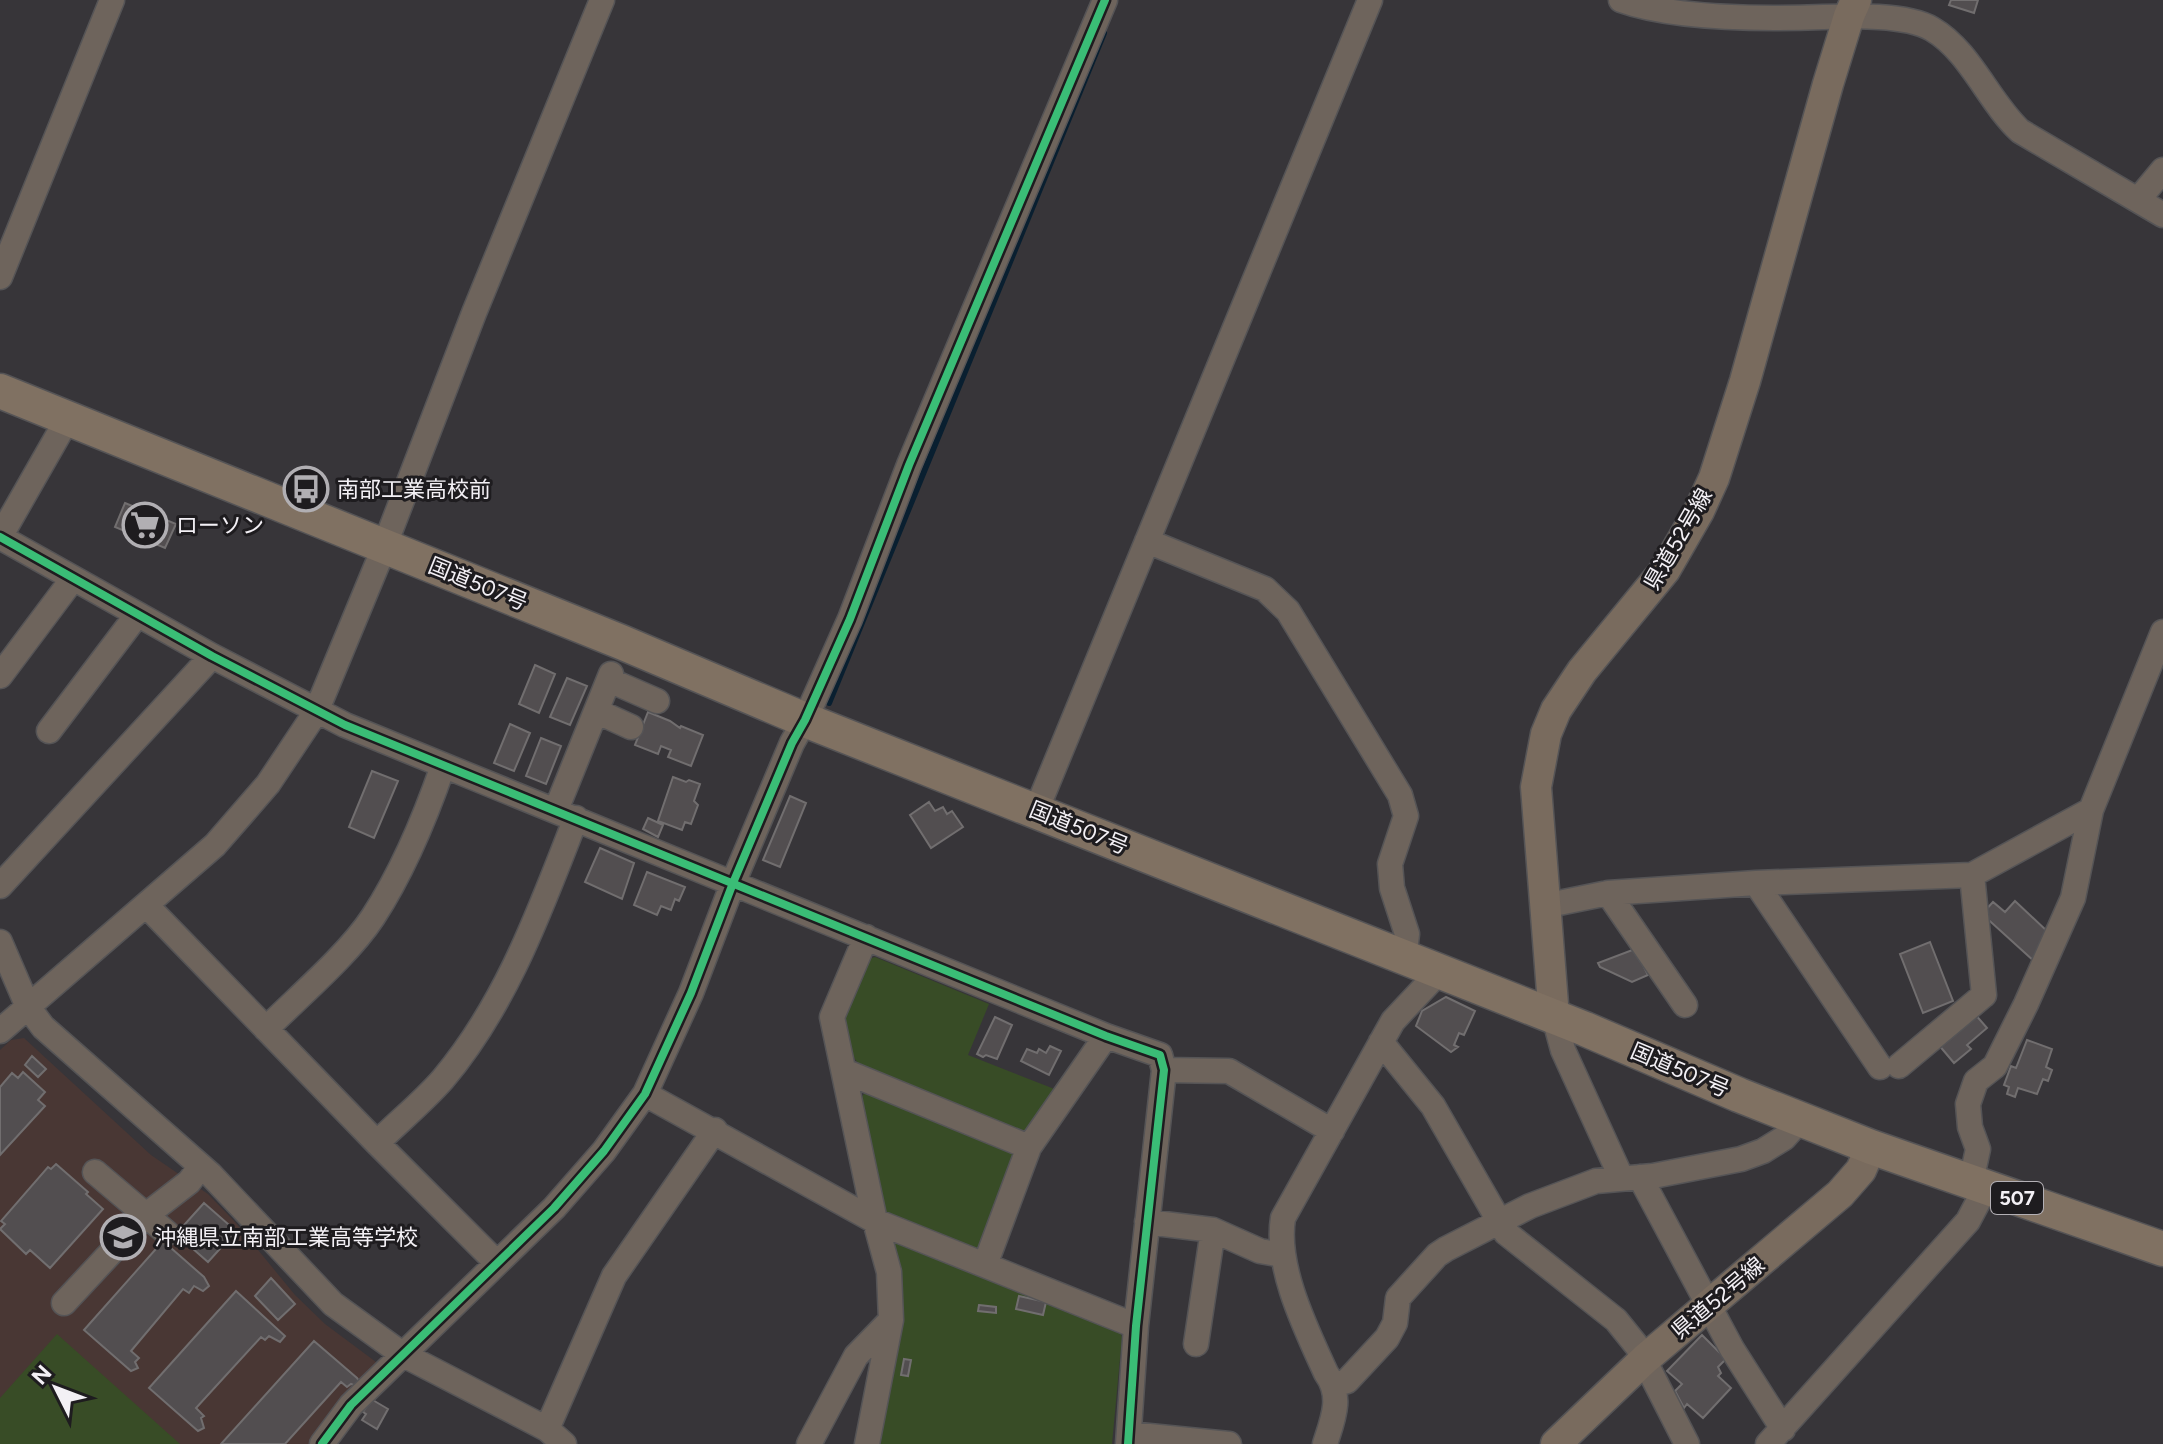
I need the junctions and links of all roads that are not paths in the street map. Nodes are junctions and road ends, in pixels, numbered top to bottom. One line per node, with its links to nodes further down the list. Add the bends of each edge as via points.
1 (112, 0): 10 (street)
2 (602, 0): 15 (street)
3 (1105, 0): 24 (street)
4 (1370, 0): 14 (street)
5 (1634, 2): 6 (street, via 1736,17)
6 (1852, 8): 8 (street, via 1866,16 1930,27 1948,41 2020,131); 37 (main road, 県道52号線, via 1714,478 1665,570 1575,681 1546,734 1536,787)
7 (2163, 170): 8 (street)
8 (2138, 200): 9 (street)
9 (2163, 215)
10 (0, 277)
11 (0, 391): 12 (highway, 国道507号 / 507)
12 (68, 418): 13 (street); 15 (highway, 国道507号 / 507)
13 (0, 537): 16 (street)
14 (1147, 541): 29 (street); 40 (street, via 1265,589 1288,611 1400,795 1406,816 1390,864 1407,934)
15 (383, 546): 23 (street); 24 (highway, 国道507号 / 507)
16 (72, 580): 17 (street); 20 (street)
17 (137, 615): 19 (street); 26 (street)
18 (2163, 632): 28 (street)
19 (212, 656): 23 (street); 34 (street)
20 (0, 676)
21 (657, 701): 22 (street, via 610,677)
22 (596, 711): 25 (street); 30 (street)
23 (316, 712): 27 (street); 36 (street, via 242,817)
24 (805, 720): 29 (highway, 国道507号 / 507); 32 (street)
25 (631, 727)
26 (49, 731)
27 (443, 766): 30 (street); 47 (street, via 420,829 373,917)
28 (2091, 810): 31 (street); 43 (street, via 2073,898)
29 (1036, 811): 40 (highway, 国道507号 / 507)
30 (566, 814): 32 (street); 57 (street, via 535,925 514,970 442,1080)
31 (1972, 875): 33 (street); 42 (street)
32 (733, 883): 38 (street); 53 (street)
33 (1756, 883): 35 (street); 42 (street, via 1889,1066)
34 (0, 886)
35 (1608, 893): 37 (street); 44 (street)
36 (146, 905): 45 (street); 47 (street)
37 (1544, 906): 46 (main road, 県道52号線)
38 (866, 937): 49 (street); 52 (street, via 832,1017)
39 (0, 942): 45 (street)
40 (1404, 959): 41 (highway, 国道507号 / 507)
41 (1439, 972): 46 (highway, 国道507号 / 507); 50 (street, via 1401,1010)
42 (1984, 995): 43 (street)
43 (2026, 1004): 63 (street, via 1995,1066 1976,1081 1968,1104 1978,1149)
44 (1685, 1005)
45 (28, 1007): 48 (street); 60 (street, via 43,1027)
46 (1554, 1017): 54 (highway, 国道507号 / 507); 62 (street, via 1574,1076)
47 (266, 1029): 57 (street)
48 (0, 1031)
49 (1106, 1036): 51 (street, via 1160,1055); 58 (street)
50 (1381, 1042): 56 (street); 66 (street, via 1433,1106)
51 (1164, 1070): 56 (street, via 1229,1071); 67 (street)
52 (844, 1071): 58 (street); 65 (street)
53 (645, 1094): 55 (street); 72 (street, via 604,1151)
54 (1801, 1119): 59 (highway, 国道507号 / 507); 62 (street, via 1784,1138 1741,1159)
55 (715, 1130): 65 (street); 83 (street, via 614,1276)
56 (1332, 1131): 71 (street, via 1283,1218)
57 (377, 1143): 72 (street)
58 (1029, 1147): 73 (street)
59 (1871, 1147): 63 (highway, 国道507号 / 507); 75 (main road, 県道52号線, via 1861,1170 1840,1194)
60 (201, 1166): 64 (street); 79 (street, via 333,1304)
61 (95, 1172): 64 (street)
62 (1631, 1177): 66 (street, via 1596,1181); 75 (street)
63 (1978, 1185): 70 (highway, 国道507号 / 507); 82 (street, via 1968,1221)
64 (145, 1216): 69 (street); 74 (street)
65 (875, 1221): 73 (street); 76 (street, via 889,1272)
66 (1497, 1221): 80 (street, via 1521,1247 1616,1320); 81 (street, via 1437,1255 1398,1298 1387,1338 1347,1381)
67 (1147, 1222): 68 (street); 77 (street)
68 (1213, 1230): 71 (street); 78 (street)
69 (167, 1233)
70 (2163, 1249)
71 (1283, 1255): 81 (street, via 1309,1335)
72 (497, 1263): 79 (street)
73 (985, 1265): 77 (street)
74 (64, 1303)
75 (1708, 1306): 80 (main road, 県道52号線); 82 (street)
76 (891, 1320): 87 (street, via 856,1356); 88 (street)
77 (1136, 1326): 84 (street)
78 (1196, 1344)
79 (402, 1354): 83 (street); 86 (street, via 351,1405)
80 (1645, 1359): 85 (street); 91 (main road, 県道52号線)
81 (1334, 1385): 90 (street, via 1334,1416)
82 (1775, 1436)
83 (556, 1437)
84 (1129, 1439): 89 (street)
85 (1685, 1443)
86 (322, 1444)
87 (809, 1444)
88 (867, 1444)
89 (1229, 1444)
90 (1325, 1444)
91 (1556, 1444)

